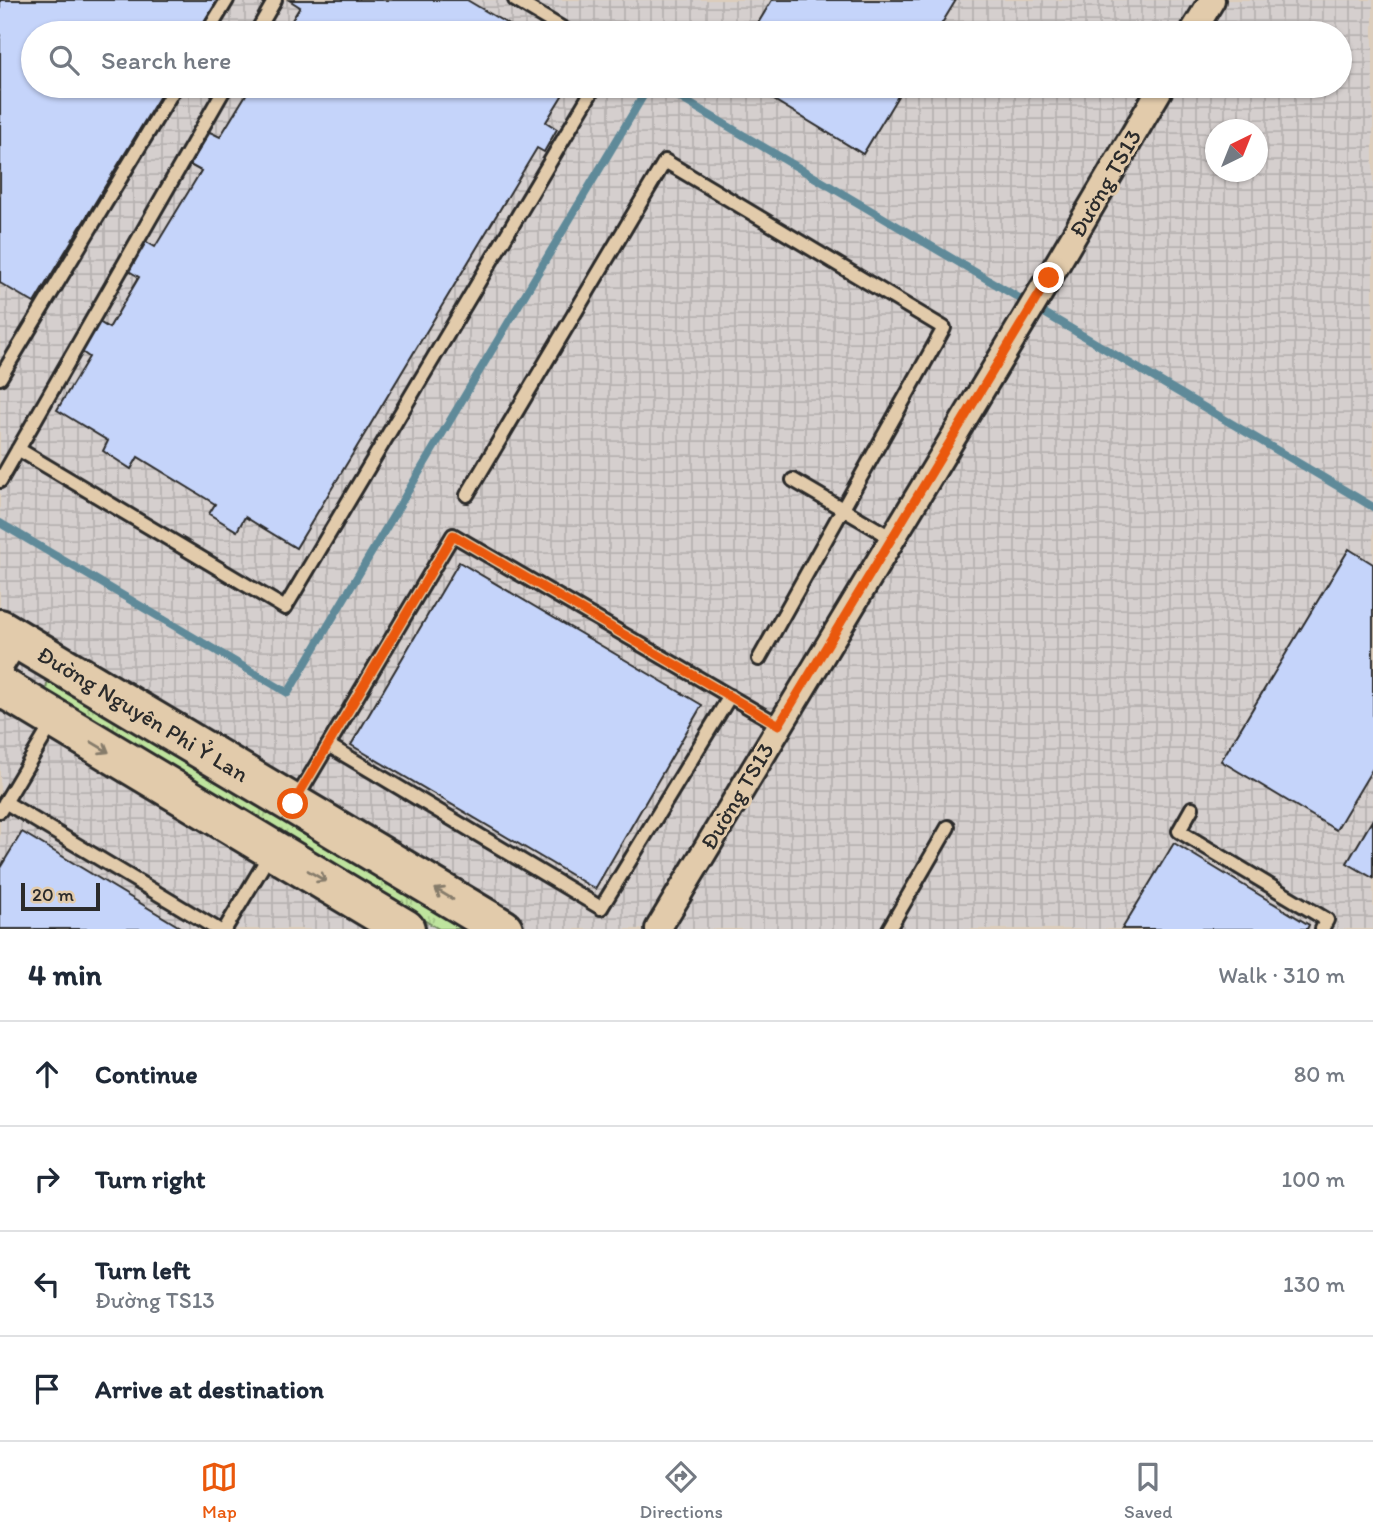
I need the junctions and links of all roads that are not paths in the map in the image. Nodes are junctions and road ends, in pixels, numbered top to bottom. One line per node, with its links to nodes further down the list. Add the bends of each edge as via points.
1 (227, 0): 5 (lane)
2 (275, 0): 6 (lane)
3 (515, 0): 7 (lane)
4 (1212, 0): 8 (street)
5 (214, 21)
6 (263, 21)
7 (550, 21)
8 (1199, 21)
9 (169, 98): 13 (lane)
10 (219, 98): 14 (lane)
11 (588, 98): 14 (lane, via 285,608)
12 (1155, 98): 19 (street, Đường TS13)
13 (0, 379)
14 (18, 449): 15 (lane)
15 (2, 478)
16 (793, 480): 18 (lane)
17 (467, 495): 18 (lane, via 665,161 944,328)
18 (843, 509): 19 (lane); 21 (lane)
19 (892, 538): 25 (street, Đường TS13)
20 (6, 645): 27 (main road, Đường Nguyên Phi Ỷ Lan)
21 (759, 659)
22 (0, 686): 24 (main road)
23 (730, 696): 25 (lane); 26 (lane, via 453,535); 26 (lane, via 601,908)
24 (55, 719): 28 (lane); 31 (main road, one-way to 31)
25 (779, 725): 36 (street, Đường TS13)
26 (328, 745): 27 (lane)
27 (293, 804): 35 (main road, Đường Nguyên Phi Ỷ Lan, one-way to 27)
28 (3, 806): 32 (lane)
29 (1192, 808): 38 (lane, via 1179,831 1327,920)
30 (948, 827): 37 (lane)
31 (272, 850): 33 (lane); 34 (main road, one-way to 34)
32 (218, 929)
33 (225, 929)
34 (405, 929)
35 (503, 929)
36 (658, 929)
37 (889, 929)
38 (1322, 929)

